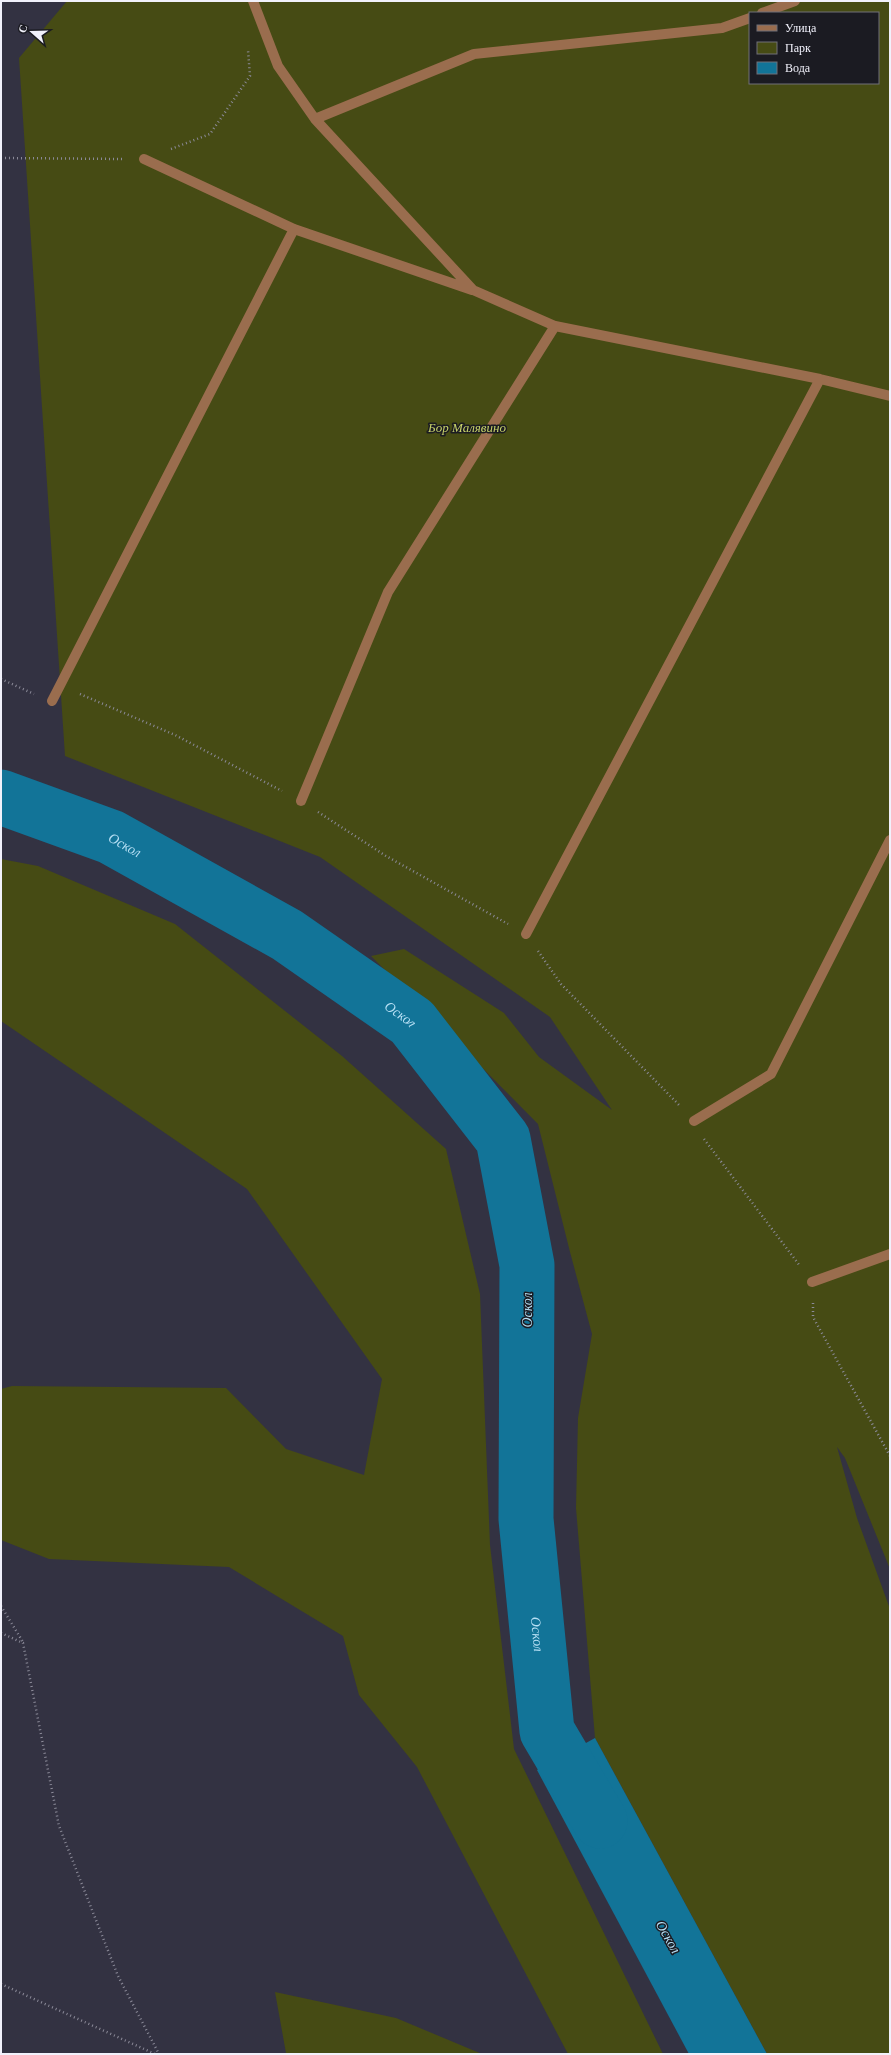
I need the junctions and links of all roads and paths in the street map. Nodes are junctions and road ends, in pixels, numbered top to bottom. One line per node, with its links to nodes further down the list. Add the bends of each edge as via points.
1 (254, 1): 6 (street, via 278,66)
2 (795, 1): 3 (street)
3 (765, 12)
4 (749, 18): 6 (street, via 722,28 474,54)
5 (248, 46): 8 (path, via 250,76 210,134)
6 (315, 119): 10 (street)
7 (1, 158): 8 (path)
8 (144, 159): 9 (street)
9 (294, 229): 10 (street); 15 (street)
10 (473, 290): 11 (street)
11 (555, 326): 12 (street); 16 (street, via 388,592)
12 (820, 379): 13 (street); 18 (street)
13 (890, 396)
14 (1, 680): 15 (path)
15 (52, 701): 16 (path, via 72,691 175,735)
16 (301, 801): 18 (path, via 386,856)
17 (890, 840): 19 (street, via 771,1074)
18 (526, 934): 19 (path, via 561,984)
19 (694, 1121): 21 (path, via 708,1146)
20 (890, 1254): 21 (street)
21 (812, 1282): 22 (path, via 813,1317)
22 (890, 1456)
23 (1, 1606): 25 (path)
24 (1, 1633): 25 (path)
25 (23, 1643): 28 (path, via 59,1826 118,1976)
26 (1, 1984): 27 (path)
27 (155, 2054)
28 (158, 2054)

